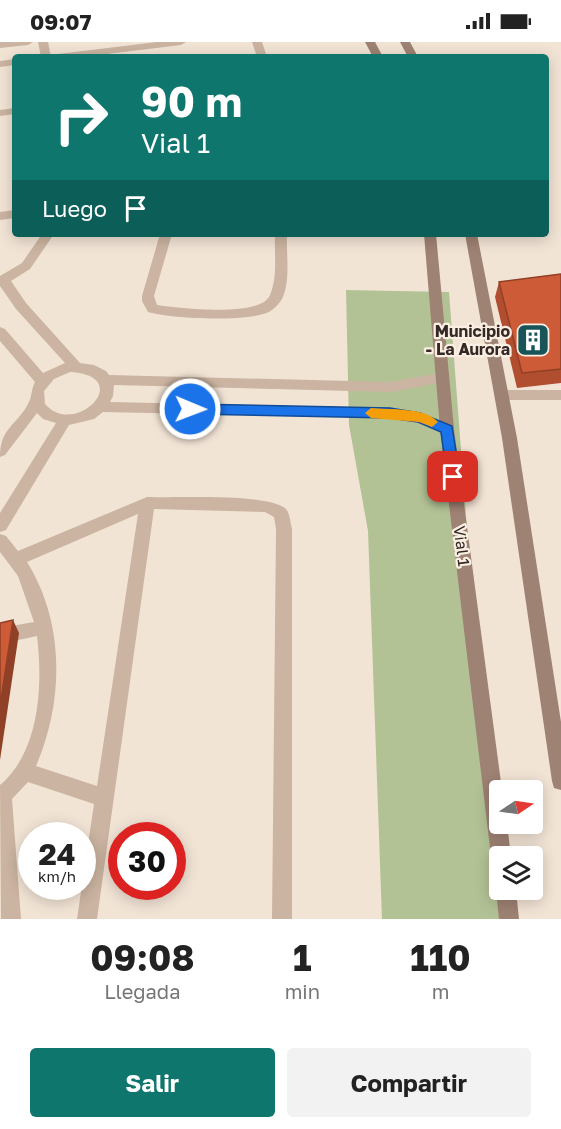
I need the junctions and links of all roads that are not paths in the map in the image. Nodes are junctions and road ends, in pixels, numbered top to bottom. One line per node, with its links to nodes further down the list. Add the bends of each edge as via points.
1 (28, 42): 3 (street)
2 (181, 42): 4 (street)
3 (0, 45)
4 (107, 46): 5 (street)
5 (76, 54)
6 (46, 237): 11 (street, via 26,266)
7 (165, 237): 8 (street, via 148,296 153,309 242,312 261,310 277,296)
8 (281, 237)
9 (430, 237): 14 (street, Vial 1)
10 (472, 237): 17 (street)
11 (2, 282): 13 (street)
12 (0, 332): 16 (street)
13 (76, 367): 15 (street, via 97,372); 16 (street, via 54,372)
14 (443, 376): 15 (street, via 391,387); 22 (street, Vial 1)
15 (106, 380): 20 (street, via 109,389)
16 (42, 381): 19 (street, via 36,392)
17 (503, 394): 18 (street); 30 (street)
18 (561, 395)
19 (36, 404): 21 (street, via 52,418); 23 (street)
20 (101, 407): 21 (street, via 85,417); 22 (street, via 390,413 420,418)
21 (65, 420): 25 (street)
22 (447, 429): 35 (street, Vial 1)
23 (0, 451)
24 (147, 503): 27 (street); 34 (street); 39 (street, via 267,506 281,513 284,521)
25 (0, 526)
26 (0, 541): 27 (street)
27 (15, 560): 28 (street, via 24,573)
28 (44, 627): 29 (street); 31 (street, via 50,666 45,717)
29 (0, 636)
30 (557, 734): 32 (street)
31 (26, 772): 33 (street); 34 (street)
32 (561, 781)
33 (1, 795): 37 (street)
34 (105, 798): 38 (street)
35 (500, 846)
36 (507, 900): 40 (street)
37 (11, 919)
38 (87, 919)
39 (282, 919)
40 (509, 919)

